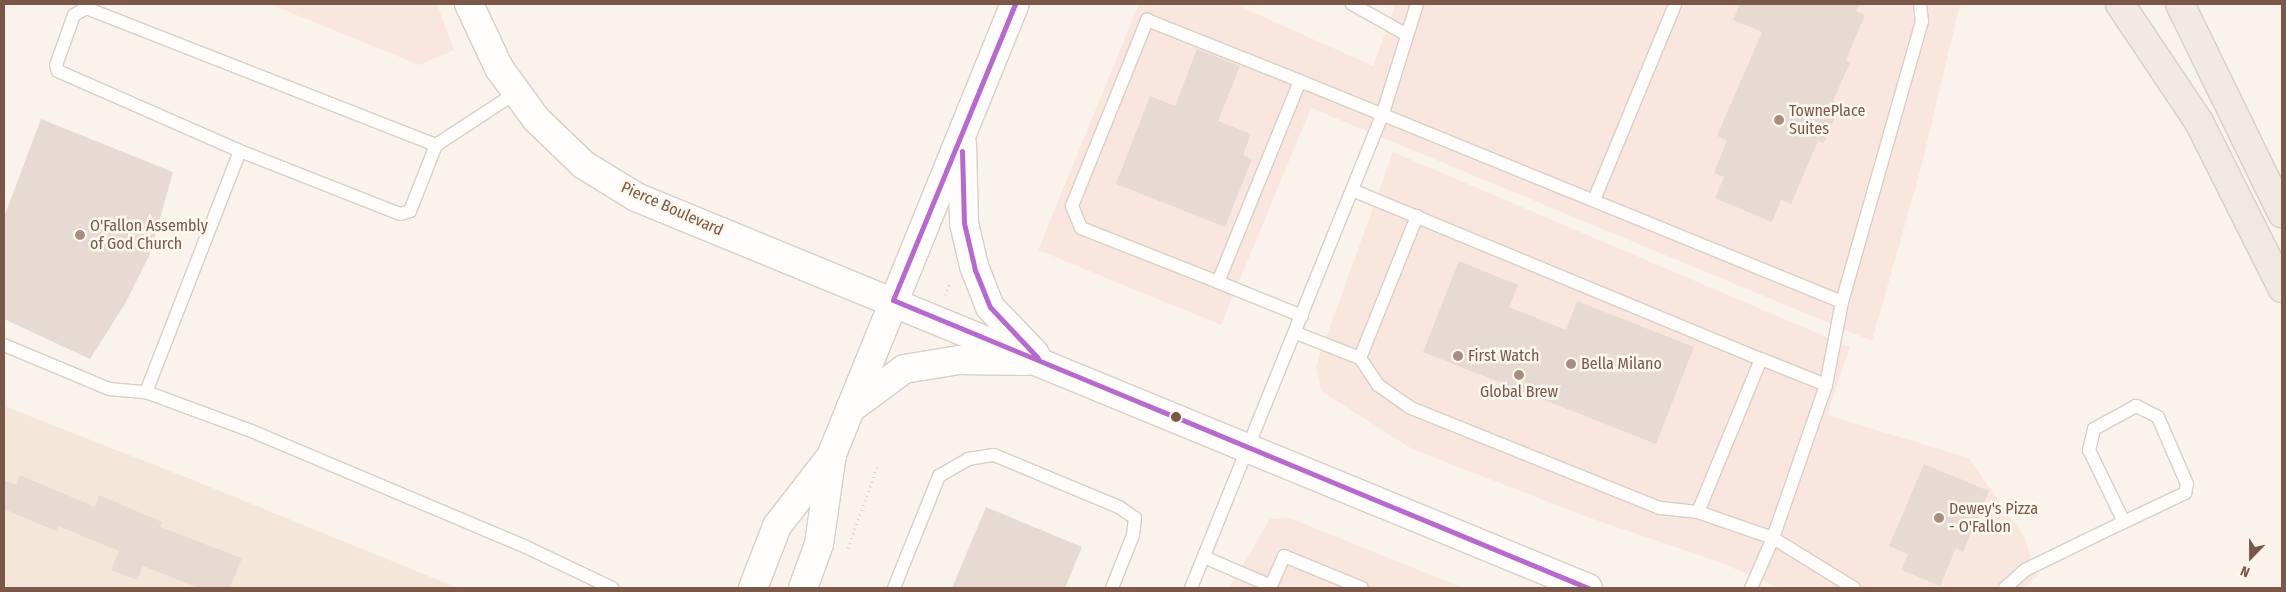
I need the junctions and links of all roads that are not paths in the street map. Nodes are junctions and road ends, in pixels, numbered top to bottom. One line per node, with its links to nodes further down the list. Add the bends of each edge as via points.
1 (469, 4): 11 (street, Pierce Boulevard, via 499,68)
2 (1015, 4): 13 (street)
3 (1352, 4): 9 (lane)
4 (1417, 4): 9 (lane)
5 (1676, 4): 17 (lane)
6 (1920, 4): 23 (lane, via 1922,21)
7 (2120, 4): 21 (highway, via 2199,122)
8 (2180, 4): 18 (highway)
9 (1407, 35): 12 (lane)
10 (1300, 81): 12 (lane); 20 (lane); 20 (lane, via 1147,20 1072,206 1081,228)
11 (517, 92): 14 (lane); 22 (street, Pierce Boulevard, via 536,119 584,165 636,197)
12 (1383, 112): 16 (lane); 17 (lane)
13 (962, 133): 22 (street); 29 (street, via 964,222 975,270 990,307)
14 (436, 145): 15 (lane, via 410,211 400,214); 15 (lane, via 86,8 74,15 56,65 58,71)
15 (240, 151): 31 (lane)
16 (1352, 190): 19 (lane); 24 (lane)
17 (1594, 200): 23 (lane)
18 (2282, 213)
19 (1417, 216): 27 (lane); 28 (lane)
20 (1218, 282): 24 (lane)
21 (2282, 288)
22 (893, 300): 29 (street, Pierce Boulevard); 32 (street)
23 (1842, 302): 30 (lane)
24 (1302, 316): 25 (lane)
25 (1296, 332): 27 (lane); 33 (lane)
26 (4, 345): 31 (lane, via 109,389)
27 (1360, 358): 35 (lane, via 1378,385 1411,408 1660,508)
28 (1761, 359): 30 (lane); 35 (lane)
29 (1041, 362): 32 (street, via 959,360 904,369); 33 (street, Pierce Boulevard)
30 (1826, 385): 37 (lane)
31 (146, 392): 40 (lane, via 524,546)
32 (850, 409): 34 (street)
33 (1247, 447): 38 (lane); 47 (street, Pierce Boulevard)
34 (832, 454): 41 (street, via 777,526); 42 (street, via 820,544)
35 (1698, 512): 37 (lane)
36 (2124, 522): 36 (lane, via 2185,493 2187,484 2158,417 2136,406 2094,430 2089,450); 50 (lane, via 2025,570)
37 (1773, 538): 48 (lane); 49 (lane)
38 (1204, 557): 39 (lane); 45 (lane)
39 (1270, 587): 46 (lane, via 1284,556)
40 (612, 588)
41 (753, 588)
42 (804, 588)
43 (894, 588): 44 (lane, via 939,476 968,459 994,455 1119,507 1135,518 1133,535)
44 (1112, 588)
45 (1191, 588)
46 (1362, 588)
47 (1588, 588)
48 (1751, 588)
49 (1854, 588)
50 (2006, 588)

